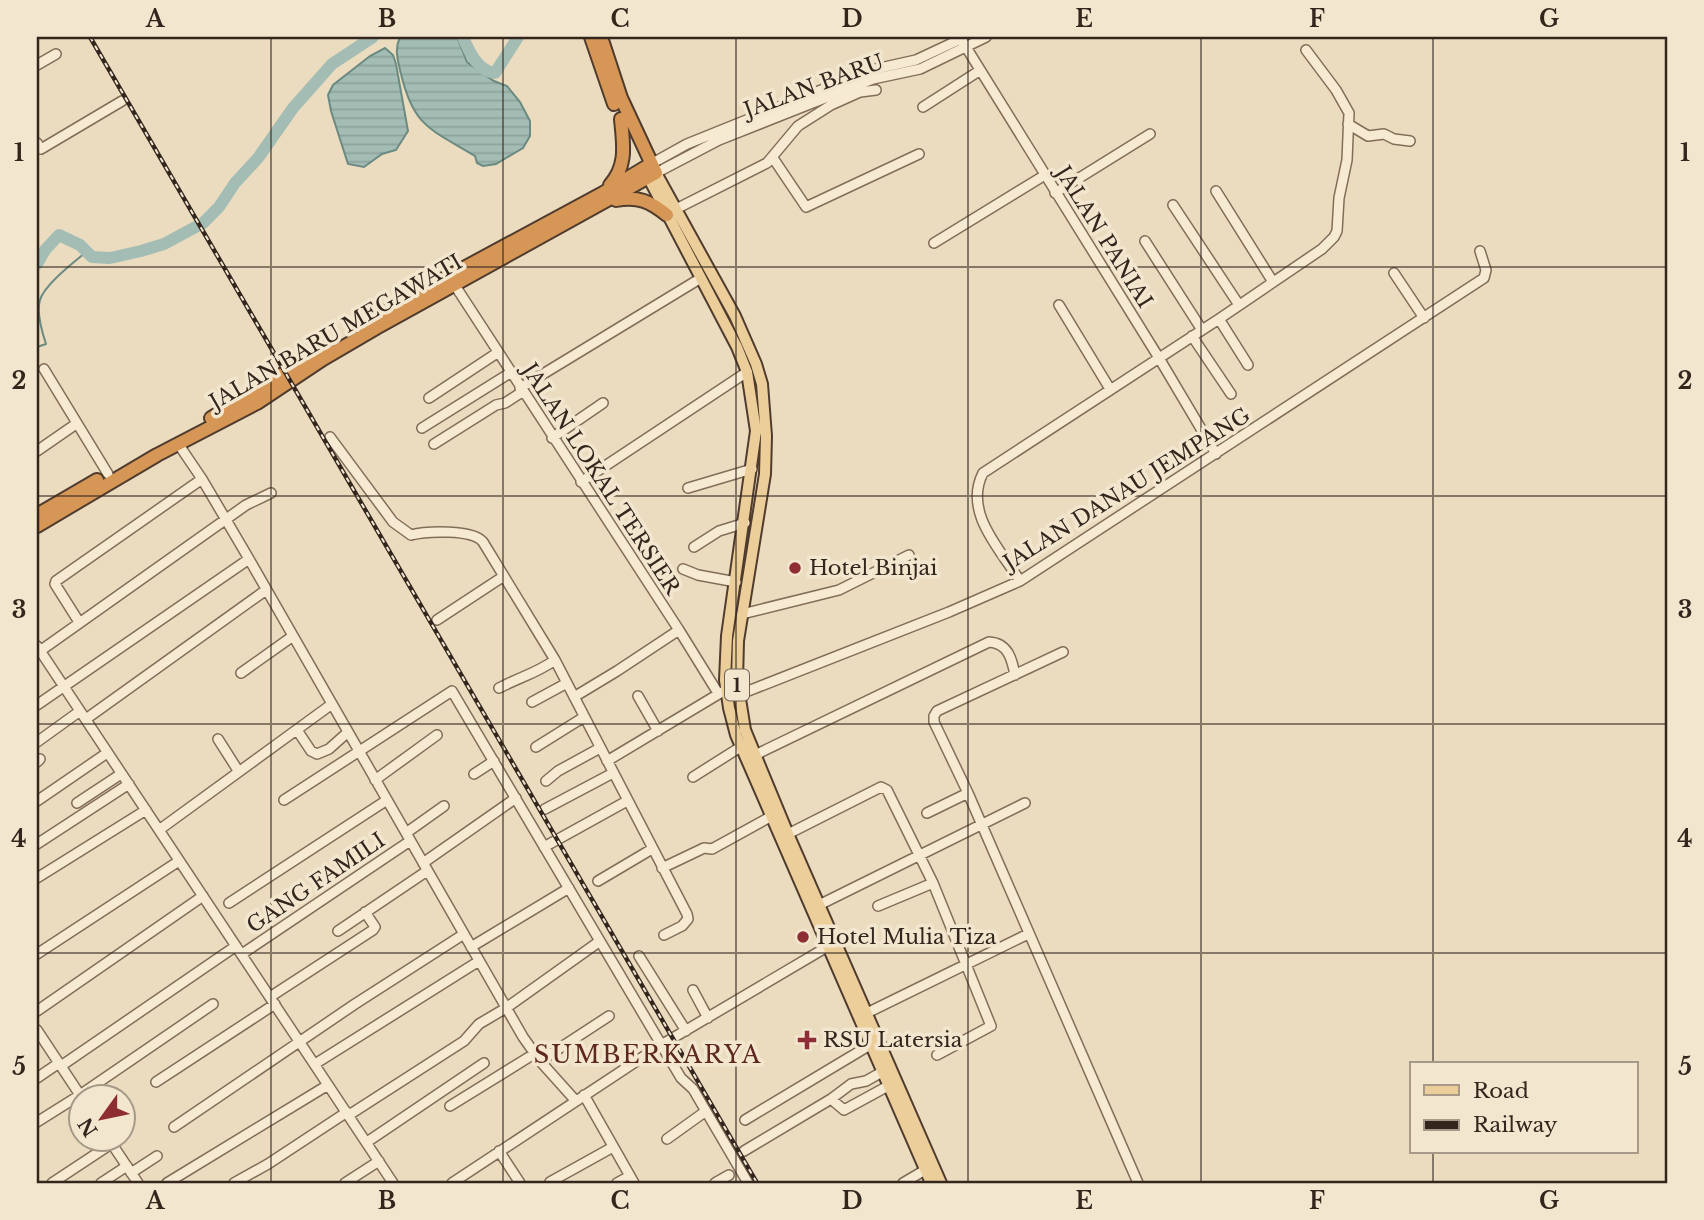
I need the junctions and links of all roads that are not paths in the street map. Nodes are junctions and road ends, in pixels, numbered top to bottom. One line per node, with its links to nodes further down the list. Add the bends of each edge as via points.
1 (591, 37): 13 (highway, 1)
2 (601, 37): 20 (highway, 1)
3 (986, 37): 4 (street, JALAN BARU)
4 (964, 41): 8 (street, JALAN PANIAI); 10 (street, JALAN BARU, via 916,60 871,70)
5 (1306, 50): 14 (street, via 1347,106)
6 (56, 54): 7 (street)
7 (37, 65)
8 (979, 71): 12 (street); 21 (street, JALAN PANIAI)
9 (876, 90): 10 (street)
10 (840, 94): 19 (street, via 798,126); 20 (street, JALAN BARU, via 687,144)
11 (122, 101): 17 (street, via 41,149)
12 (923, 107)
13 (621, 119): 20 (highway, 1); 24 (highway, via 622,162)
14 (1347, 129): 16 (street); 32 (street, via 1337,232)
15 (1150, 134): 23 (street)
16 (1409, 141)
17 (37, 142)
18 (919, 154): 19 (street, via 806,206)
19 (773, 158): 26 (street)
20 (650, 171): 24 (highway, JALAN BARU MEGAWATI); 26 (main road, 1)
21 (1045, 175): 23 (street, JALAN PANIAI); 28 (street)
22 (1216, 191): 32 (street)
23 (1055, 192): 41 (street, JALAN PANIAI)
24 (604, 198): 26 (highway, via 637,198); 33 (highway, JALAN BARU MEGAWATI)
25 (1173, 205): 35 (street)
26 (671, 212): 31 (main road, 1); 77 (main road, 1, via 735,316 762,384 765,474)
27 (1145, 241): 38 (street)
28 (934, 243)
29 (1480, 251): 36 (street, JALAN DANAU JEMPANG, via 1484,278)
30 (1394, 273): 36 (street)
31 (701, 278): 44 (main road, 1); 47 (street)
32 (1273, 282): 35 (street)
33 (448, 284): 40 (street, JALAN LOKAL TERSIER); 56 (highway, JALAN BARU MEGAWATI, via 257,403); 60 (highway, JALAN BARU MEGAWATI)
34 (1059, 305): 46 (street)
35 (1239, 305): 37 (street)
36 (1424, 318): 58 (street, JALAN DANAU JEMPANG)
37 (1219, 319): 38 (street); 42 (street)
38 (1202, 330): 39 (street)
39 (1192, 336): 41 (street); 48 (street)
40 (496, 353): 45 (street, JALAN LOKAL TERSIER); 49 (street)
41 (1159, 358): 46 (street); 58 (street, JALAN PANIAI)
42 (1248, 365)
43 (44, 369): 51 (street)
44 (747, 372): 59 (main road, 1, via 756,431); 62 (street)
45 (510, 373): 47 (street, JALAN LOKAL TERSIER); 52 (street)
46 (1110, 389): 74 (street, via 988,469 979,480 979,517)
47 (521, 390): 54 (street, JALAN LOKAL TERSIER); 55 (street)
48 (1231, 394)
49 (429, 398)
50 (603, 403): 54 (street)
51 (76, 424): 57 (street); 60 (street)
52 (422, 428)
53 (330, 437): 73 (street, via 398,527 411,535 479,537)
54 (552, 438): 62 (street, JALAN LOKAL TERSIER)
55 (434, 444)
56 (179, 445): 61 (street); 68 (highway, JALAN BARU MEGAWATI)
57 (37, 451)
58 (1216, 454): 74 (street, JALAN DANAU JEMPANG)
59 (752, 469): 63 (street); 67 (main road, 1)
60 (108, 474): 65 (highway, JALAN BARU MEGAWATI)
61 (202, 479): 66 (street); 79 (street, via 56,581)
62 (581, 482): 80 (street, JALAN LOKAL TERSIER)
63 (688, 488)
64 (271, 493): 66 (street)
65 (37, 515)
66 (225, 519): 71 (street); 79 (street)
67 (745, 523): 69 (street, via 719,531); 75 (main road, 1)
68 (37, 526)
69 (694, 547)
70 (909, 555): 77 (street, via 839,590)
71 (249, 559): 76 (street); 90 (street)
72 (683, 569): 75 (street)
73 (505, 576): 78 (street); 85 (street)
74 (1020, 581): 92 (street, JALAN DANAU JEMPANG, via 950,612)
75 (736, 582): 92 (main road, 1, via 727,636)
76 (266, 590): 81 (street); 98 (street)
77 (742, 614): 92 (main road, 1)
78 (437, 620)
79 (79, 622): 82 (street)
80 (678, 629): 92 (street, JALAN LOKAL TERSIER); 94 (street)
81 (293, 636): 87 (street); 96 (street)
82 (38, 648): 84 (street)
83 (1063, 652): 88 (street)
84 (46, 660): 86 (street); 90 (street)
85 (555, 660): 89 (street); 91 (street)
86 (37, 667)
87 (241, 673)
88 (1015, 675): 111 (street, via 1008,652 989,642); 122 (street, via 934,716)
89 (566, 683): 94 (street); 95 (street)
90 (64, 687): 97 (street); 98 (street)
91 (499, 688)
92 (728, 693): 101 (street, JALAN DANAU JEMPANG); 106 (main road, 1); 111 (main road, 1)
93 (638, 696): 101 (street)
94 (573, 697): 99 (street)
95 (532, 702)
96 (332, 704): 100 (street); 102 (street)
97 (37, 705)
98 (83, 715): 105 (street); 110 (street)
99 (584, 717): 107 (street); 108 (street)
100 (297, 730): 102 (street, via 317,754); 114 (street)
101 (658, 731): 113 (street, JALAN DANAU JEMPANG)
102 (348, 732): 109 (street)
103 (437, 735): 119 (street)
104 (218, 739): 114 (street)
105 (37, 742)
106 (741, 746): 118 (street); 134 (main road, 1)
107 (536, 747)
108 (600, 748): 113 (street); 120 (street)
109 (358, 750): 112 (street, via 452,691); 119 (street); 124 (street)
110 (107, 753): 116 (street); 126 (street)
111 (755, 755): 137 (main road, 1)
112 (494, 761): 117 (street); 123 (street)
113 (607, 761): 115 (street)
114 (239, 772): 136 (street)
115 (613, 773): 127 (street); 131 (street)
116 (121, 774): 121 (street); 128 (street)
117 (474, 774)
118 (693, 777)
119 (375, 780): 125 (street)
120 (546, 781)
121 (129, 784): 132 (street); 139 (street)
122 (968, 793): 133 (street); 135 (street)
123 (516, 798): 140 (street); 144 (street)
124 (285, 800)
125 (387, 800): 138 (street); 151 (street)
126 (37, 801)
127 (627, 801): 140 (street); 141 (street)
128 (77, 803)
129 (1025, 803): 135 (street)
130 (444, 806): 138 (street, GANG FAMILI)
131 (545, 809)
132 (146, 810): 136 (street); 146 (street)
133 (926, 813)
134 (771, 817): 145 (street, via 712,849 704,848); 160 (main road, 1)
135 (981, 825): 142 (street); 157 (street)
136 (159, 830): 143 (street)
137 (788, 834): 142 (street, via 884,787); 152 (main road, 1)
138 (408, 837): 144 (street); 162 (street, GANG FAMILI)
139 (37, 844)
140 (544, 847): 149 (street)
141 (652, 849): 145 (street); 147 (street)
142 (919, 857): 148 (street); 152 (street)
143 (179, 861): 150 (street); 163 (street)
144 (425, 867): 154 (street); 156 (street)
145 (662, 868): 158 (street, via 688,919)
146 (37, 878)
147 (598, 881)
148 (933, 883): 153 (street); 166 (street)
149 (569, 888): 159 (street); 161 (street)
150 (203, 896): 162 (street); 171 (street)
151 (229, 903)
152 (819, 905): 160 (main road, 1)
153 (878, 906)
154 (365, 912): 155 (street); 168 (street, via 373,930)
155 (338, 930)
156 (464, 934): 161 (street); 177 (street)
157 (1028, 934): 166 (street); 230 (street)
158 (664, 935)
159 (600, 941): 170 (street); 178 (street)
160 (831, 944): 172 (main road, 1); 174 (street); 179 (main road, 1)
161 (471, 947): 165 (street)
162 (239, 950): 168 (street); 184 (street, GANG FAMILI)
163 (37, 954)
164 (639, 956): 176 (street)
165 (479, 961): 170 (street); 183 (street)
166 (967, 966): 172 (street); 180 (street, via 990,1026)
167 (692, 990): 174 (street)
168 (272, 1000): 177 (street); 187 (street)
169 (214, 1004): 189 (street)
170 (506, 1008): 181 (street); 197 (street, via 475,1027 464,1041)
171 (37, 1011)
172 (867, 1013): 229 (main road, 1)
173 (608, 1016): 181 (street)
174 (708, 1018): 176 (street)
175 (37, 1030): 184 (street)
176 (686, 1031): 178 (street)
177 (300, 1043): 183 (street); 200 (street)
178 (662, 1045): 192 (street); 196 (street)
179 (870, 1045): 185 (main road, 1); 198 (street)
180 (937, 1055)
181 (537, 1057): 192 (street); 195 (street)
182 (484, 1063): 202 (street)
183 (314, 1064): 190 (street)
184 (60, 1065): 186 (street, GANG FAMILI); 188 (street)
185 (882, 1072): 191 (main road, 1); 193 (street, via 851,1084)
186 (37, 1078)
187 (156, 1082)
188 (73, 1084)
189 (98, 1084)
190 (328, 1085): 197 (street); 218 (street)
191 (888, 1086): 193 (street, via 844,1110); 211 (main road, 1)
192 (580, 1097): 203 (street); 204 (street)
193 (831, 1099): 205 (street)
194 (66, 1105): 199 (street)
195 (450, 1106)
196 (706, 1111): 201 (street); 226 (street)
197 (348, 1114): 202 (street); 219 (street)
198 (745, 1120)
199 (37, 1122)
200 (174, 1127)
201 (667, 1139)
202 (367, 1142): 209 (street)
203 (613, 1147): 213 (street); 214 (street)
204 (499, 1151): 222 (street); 223 (street)
205 (744, 1151)
206 (93, 1154): 215 (street)
207 (118, 1154): 210 (street)
208 (157, 1156): 210 (street)
209 (379, 1161): 220 (street); 221 (street)
210 (129, 1170): 216 (street); 217 (street)
211 (925, 1170): 227 (street); 228 (main road, 1)
212 (729, 1175): 225 (street)
213 (632, 1179): 224 (street)
214 (551, 1182)
215 (52, 1183)
216 (101, 1183)
217 (138, 1183)
218 (167, 1183)
219 (234, 1183)
220 (345, 1183)
221 (393, 1183)
222 (452, 1183)
223 (520, 1183)
224 (617, 1183)
225 (715, 1183)
226 (748, 1183)
227 (903, 1183)
228 (931, 1183)
229 (941, 1183)
230 (1138, 1183)

